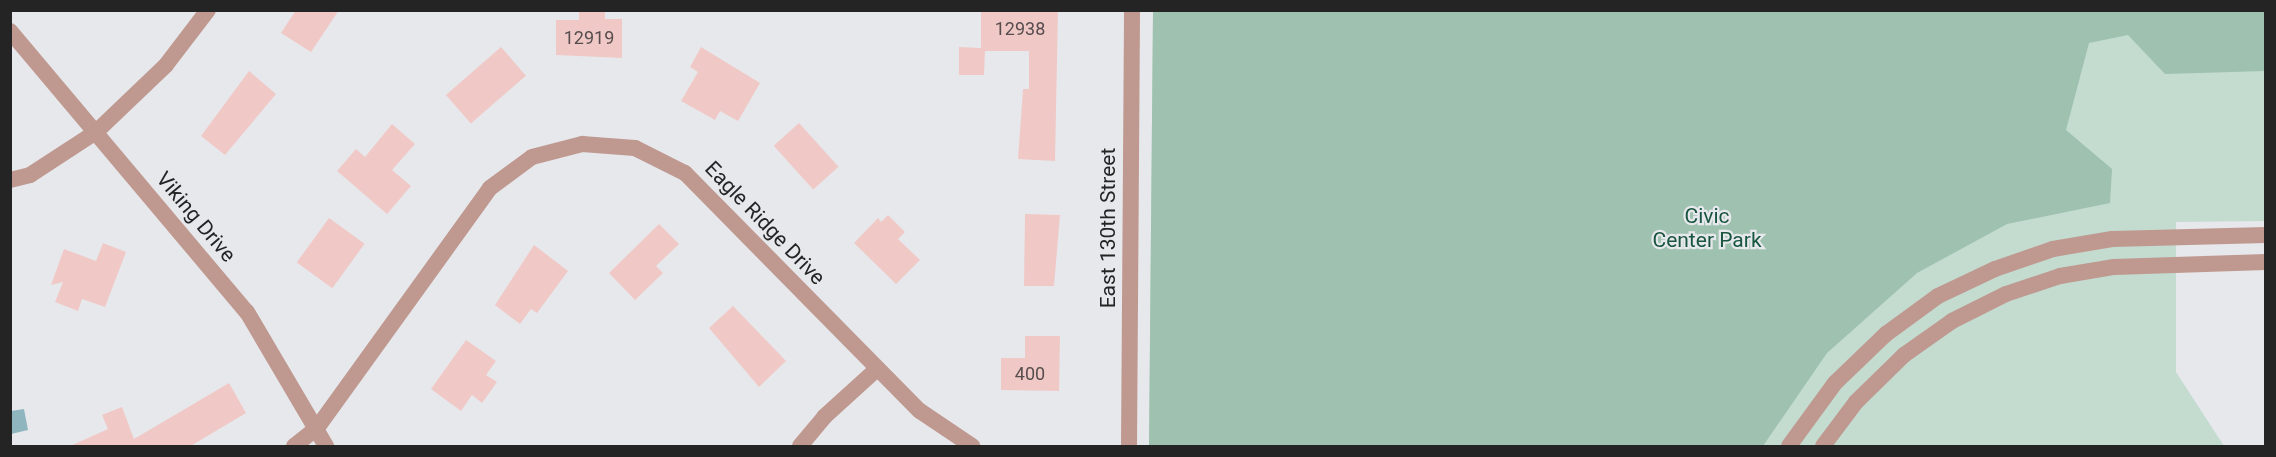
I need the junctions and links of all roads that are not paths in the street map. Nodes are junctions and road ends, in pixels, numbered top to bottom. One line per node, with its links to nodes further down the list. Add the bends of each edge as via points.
1 (208, 10): 4 (street, via 166,65)
2 (1132, 10): 14 (street, East 130th Street)
3 (10, 31): 4 (street, Viking Drive)
4 (96, 132): 5 (street, via 30,175); 9 (street, Viking Drive, via 247,312)
5 (10, 180)
6 (2265, 236): 15 (street, via 2102,240 2053,249 1995,268 1938,296 1886,334 1835,383)
7 (2265, 262): 16 (street, via 2114,267 2060,276 2006,294 1952,321 1904,355 1856,402)
8 (877, 369): 9 (street, Eagle Ridge Drive, via 685,173 635,148 582,144 532,158 490,188); 12 (street, via 824,417); 13 (street, Eagle Ridge Drive, via 920,411)
9 (317, 428): 10 (street, Eagle Ridge Drive); 11 (street, Viking Drive)
10 (294, 447)
11 (326, 447)
12 (800, 447)
13 (972, 447)
14 (1129, 447)
15 (1789, 447)
16 (1823, 447)

